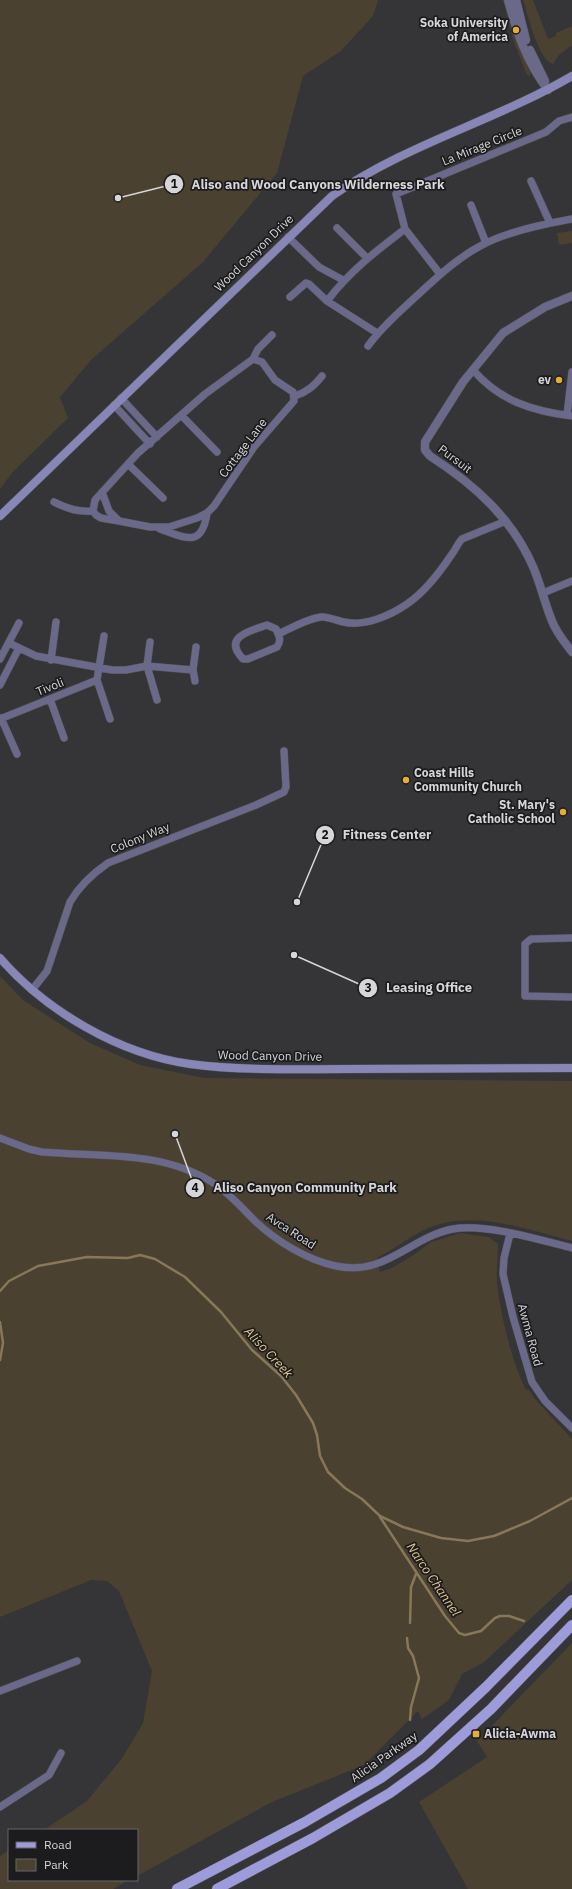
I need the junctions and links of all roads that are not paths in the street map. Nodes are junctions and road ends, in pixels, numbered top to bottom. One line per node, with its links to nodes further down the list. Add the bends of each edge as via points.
1 (508, 0): 4 (street, via 526,54)
2 (516, 0): 4 (street, via 524,34)
3 (572, 76): 4 (main road, Wood Canyon Drive)
4 (548, 90): 12 (main road, Wood Canyon Drive, via 399,157 364,176 332,196)
5 (572, 117): 11 (street, La Mirage Circle, via 559,121 546,132 397,193 395,196)
6 (531, 181): 9 (street)
7 (472, 205): 13 (street)
8 (572, 219): 9 (street)
9 (550, 223): 13 (street)
10 (337, 228): 14 (street)
11 (406, 228): 14 (street); 15 (street)
12 (288, 237): 16 (street, via 320,267); 28 (main road, Wood Canyon Drive)
13 (486, 243): 15 (street)
14 (367, 258): 16 (street)
15 (440, 274): 20 (street)
16 (343, 280): 19 (street)
17 (572, 296): 24 (street, Pursuit, via 545,307 503,333)
18 (290, 297): 19 (street, via 306,283)
19 (327, 301): 20 (street)
20 (377, 333): 22 (street)
21 (272, 335): 23 (street, via 258,349)
22 (368, 346)
23 (253, 359): 27 (street, via 262,362 269,373); 30 (street, via 205,394)
24 (473, 370): 31 (street, via 483,382 521,405 540,412); 43 (street, Pursuit, via 428,436 425,450 483,495)
25 (572, 372): 31 (street)
26 (322, 376): 27 (street, via 305,393)
27 (295, 396): 40 (street, Cottage Lane, via 294,401 254,447)
28 (121, 398): 29 (main road, Wood Canyon Drive); 32 (street)
29 (114, 405): 33 (street); 41 (main road, Wood Canyon Drive)
30 (182, 416): 32 (street); 34 (street, Cottage Lane)
31 (570, 416)
32 (157, 437): 33 (street)
33 (150, 444): 35 (street)
34 (217, 452)
35 (128, 464): 36 (street); 37 (street)
36 (102, 492): 39 (street, via 95,500); 42 (street, via 109,511)
37 (163, 498)
38 (54, 502): 39 (street, Cottage Lane, via 79,512)
39 (93, 511): 42 (street, Cottage Lane, via 101,518)
40 (207, 513): 44 (street, Cottage Lane); 44 (street, Cottage Lane, via 205,526 196,537 182,537)
41 (0, 516)
42 (119, 521): 44 (street, Cottage Lane)
43 (506, 521): 46 (street, Pursuit, via 524,548); 49 (street, via 462,539 425,589 396,610 356,624 323,616)
44 (160, 528)
45 (572, 581): 46 (street)
46 (543, 593): 55 (street, Pursuit, via 552,623)
47 (56, 622): 57 (street)
48 (19, 623): 52 (street)
49 (278, 634): 49 (street, via 276,629 267,625 239,636 236,648 243,659 248,659 277,647 280,639)
50 (104, 636): 59 (street)
51 (150, 642): 58 (street)
52 (9, 643): 54 (street, Tivoli); 56 (street)
53 (196, 647): 60 (street)
54 (19, 648): 57 (street, Tivoli); 63 (street)
55 (572, 652)
56 (0, 659)
57 (51, 660): 59 (street, Tivoli)
58 (147, 666): 59 (street, Tivoli, via 126,670); 60 (street, Tivoli); 65 (street)
59 (100, 668): 61 (street)
60 (193, 670): 62 (street)
61 (97, 680): 64 (street, Tivoli); 67 (street)
62 (195, 681)
63 (0, 685)
64 (50, 699): 66 (street, Tivoli); 68 (street)
65 (157, 700)
66 (1, 719): 70 (street)
67 (110, 719)
68 (64, 738)
69 (284, 751): 73 (street, Colony Way, via 284,792 108,863 89,877 75,892 47,971)
70 (16, 754)
71 (572, 938): 74 (street, via 531,939 525,944 525,996)
72 (0, 958): 73 (main road, Wood Canyon Drive)
73 (32, 990): 75 (main road, Wood Canyon Drive, via 72,1019 97,1033 126,1046 188,1064 234,1069 298,1070)
74 (572, 997)
75 (572, 1068)
76 (0, 1138): 77 (street, Avca Road, via 42,1152 130,1157 193,1172 227,1193 256,1222 278,1239 310,1257 336,1266 353,1268 380,1264 425,1238 455,1228 475,1228)
77 (510, 1234): 78 (street, Avca Road); 79 (street, Awma Road, via 503,1274 529,1374 539,1394)
78 (572, 1248)
79 (572, 1428)
80 (572, 1600): 86 (main road, Alicia Parkway, via 472,1701 413,1755 381,1778 305,1822)
81 (572, 1625): 87 (main road, via 491,1709 430,1764 390,1793 332,1828)
82 (78, 1661): 83 (street)
83 (0, 1692)
84 (61, 1753): 85 (street, via 49,1775)
85 (0, 1807)
86 (177, 1889)
87 (217, 1889)

